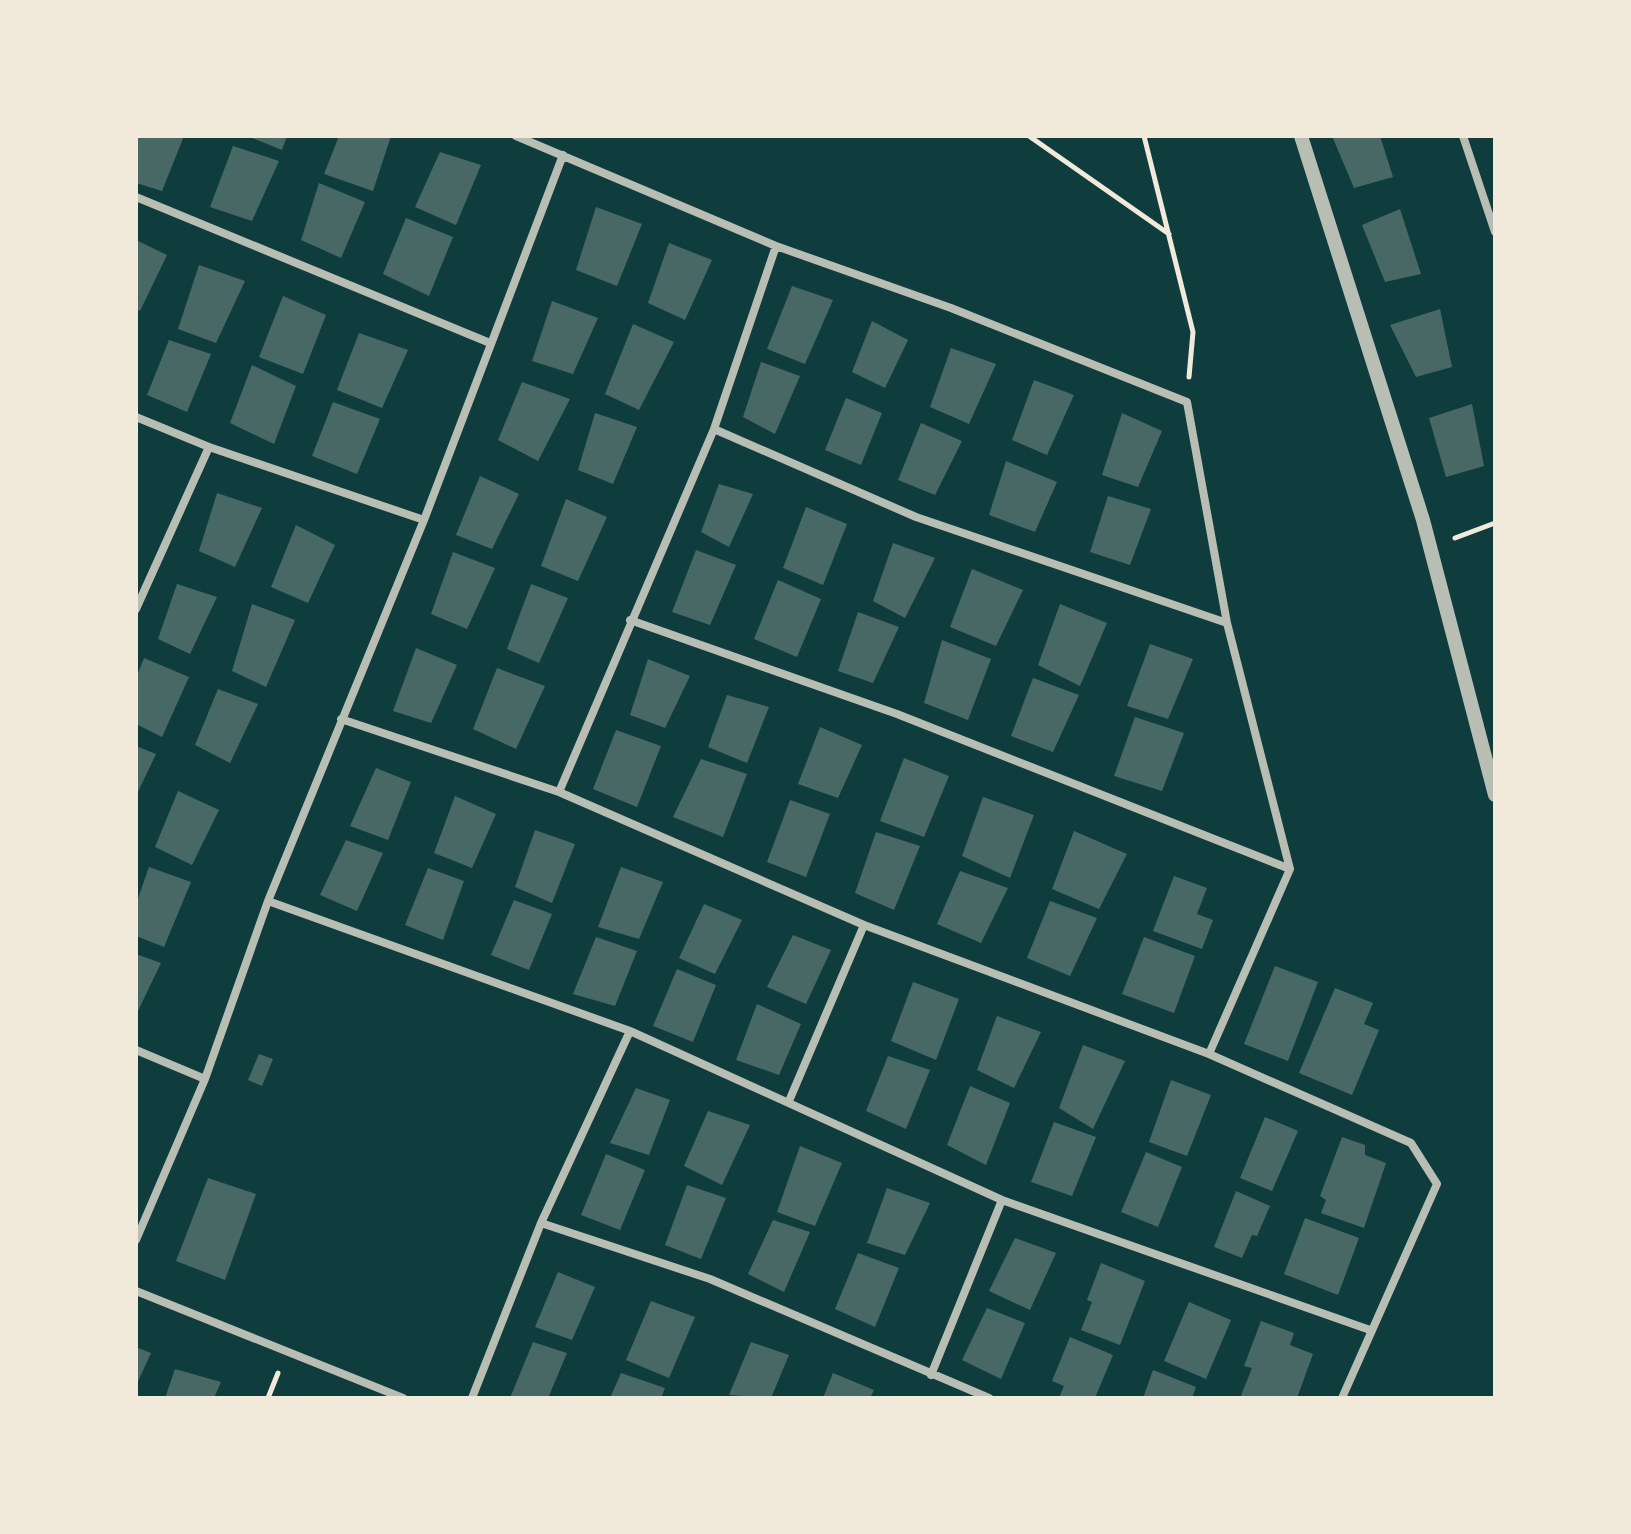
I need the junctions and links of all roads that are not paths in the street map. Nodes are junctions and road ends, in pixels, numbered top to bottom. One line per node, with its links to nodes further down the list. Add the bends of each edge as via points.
1 (516, 136): 4 (street)
2 (1301, 136): 18 (street, via 1430,546)
3 (1463, 136): 6 (street)
4 (563, 155): 7 (street); 8 (street)
5 (136, 197): 8 (street)
6 (1495, 232)
7 (776, 246): 10 (street); 15 (street, via 951,308 1187,402)
8 (490, 343): 12 (street)
9 (136, 417): 11 (street)
10 (714, 429): 14 (street); 15 (street, via 916,517)
11 (209, 447): 12 (street); 13 (street)
12 (424, 520): 16 (street)
13 (136, 609)
14 (630, 620): 17 (street); 19 (street, via 897,714)
15 (1227, 623): 19 (street)
16 (341, 719): 17 (street); 20 (street)
17 (559, 792): 21 (street)
18 (1495, 795)
19 (1290, 869): 24 (street)
20 (268, 901): 22 (street); 25 (street)
21 (864, 925): 24 (street); 26 (street)
22 (630, 1031): 26 (street); 28 (street)
23 (136, 1050): 25 (street)
24 (1209, 1054): 31 (street, via 1411,1143 1437,1184)
25 (205, 1079): 29 (street)
26 (789, 1101): 27 (street)
27 (1002, 1200): 31 (street); 32 (street)
28 (541, 1223): 32 (street, via 710,1279); 34 (street)
29 (136, 1240)
30 (136, 1291): 33 (street)
31 (1370, 1330): 36 (street)
32 (931, 1375): 35 (street)
33 (403, 1398)
34 (472, 1398)
35 (989, 1398)
36 (1342, 1398)

